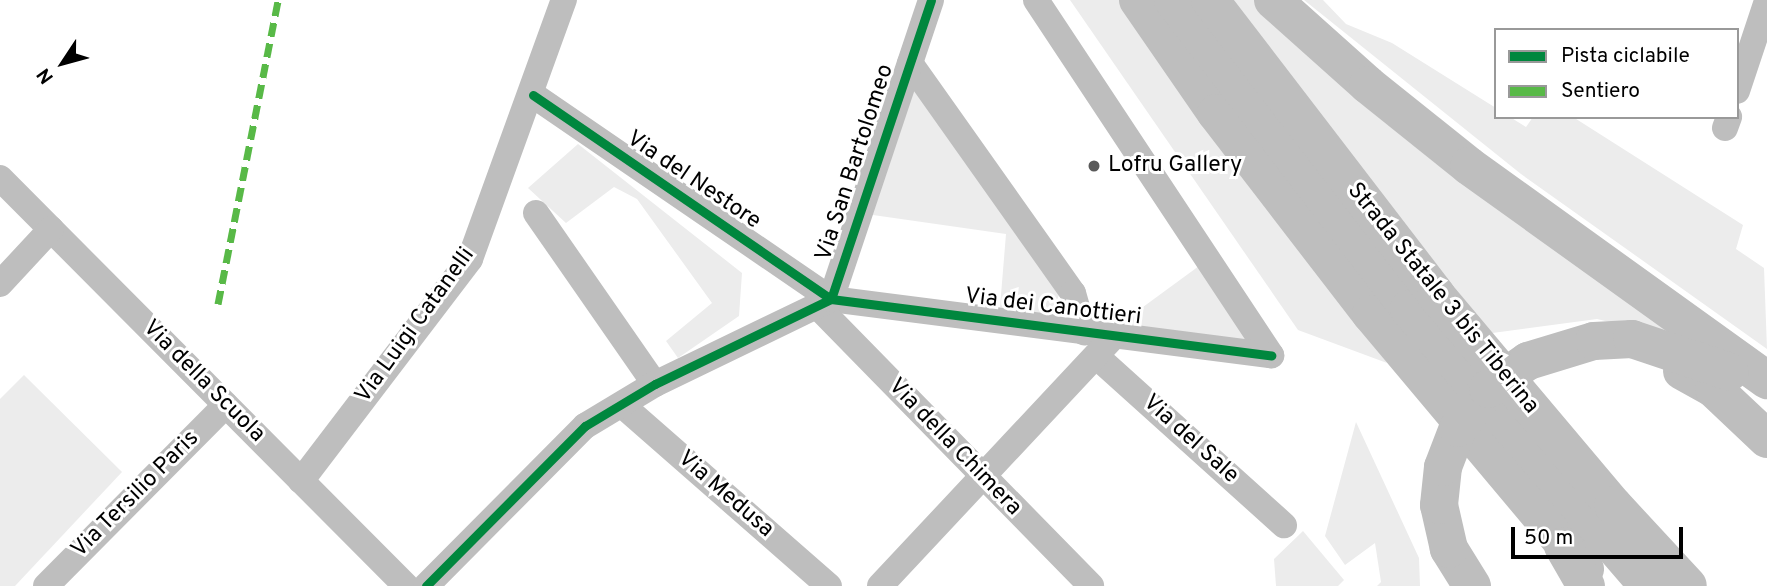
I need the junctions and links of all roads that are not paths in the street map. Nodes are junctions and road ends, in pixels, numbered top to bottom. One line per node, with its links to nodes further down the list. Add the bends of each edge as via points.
1 (564, 0): 11 (street, Via Luigi Catanelli)
2 (931, 0): 9 (street, Via San Bartolomeo)
3 (1036, 0): 18 (street, Via dei Canottieri, via 1271,355)
4 (1138, 0): 30 (highway, via 1216,113 1371,314)
5 (1173, 0): 40 (highway, Strada Statale 3 bis Tiberina, via 1409,309)
6 (1210, 0): 41 (highway, Strada Statale 3 bis Tiberina, via 1436,295 1613,505)
7 (1273, 0): 21 (highway, via 1469,166)
8 (1767, 1): 10 (street)
9 (910, 63): 16 (street, Via San Bartolomeo); 17 (street, via 1073,293)
10 (1739, 85)
11 (533, 95): 16 (street, Via del Nestore); 27 (street, Via Luigi Catanelli, via 470,259)
12 (0, 177): 14 (street, Via della Scuola)
13 (536, 213): 22 (street)
14 (51, 229): 15 (street); 24 (street, Via della Scuola)
15 (0, 284)
16 (825, 304): 17 (street, Via dei Canottieri); 22 (street); 28 (street, Via della Chimera)
17 (1084, 332): 18 (street, Via dei Canottieri)
18 (1114, 336): 20 (street)
19 (1594, 341): 23 (highway, via 1632,339 1685,353 1744,378); 26 (highway, via 1660,359 1714,389); 37 (highway, via 1528,361 1489,389 1458,428 1443,467 1439,505 1449,549)
20 (1096, 356): 28 (street); 29 (street, Via del Sale)
21 (1767, 380)
22 (655, 384): 25 (street)
23 (1767, 395)
24 (226, 404): 27 (street, Via della Scuola); 31 (street, Via Tersilio Paris)
25 (622, 405): 33 (street, via 576,434); 34 (street, Via Medusa)
26 (1767, 439)
27 (301, 481): 32 (street, Via della Scuola)
28 (983, 481): 35 (street); 36 (street, Via della Chimera)
29 (1284, 525)
30 (1563, 546): 38 (highway); 39 (highway)
31 (46, 586)
32 (406, 586)
33 (426, 586)
34 (828, 586)
35 (880, 586)
36 (1091, 586)
37 (1472, 586)
38 (1586, 586)
39 (1601, 586)
40 (1648, 586)
41 (1688, 586)

